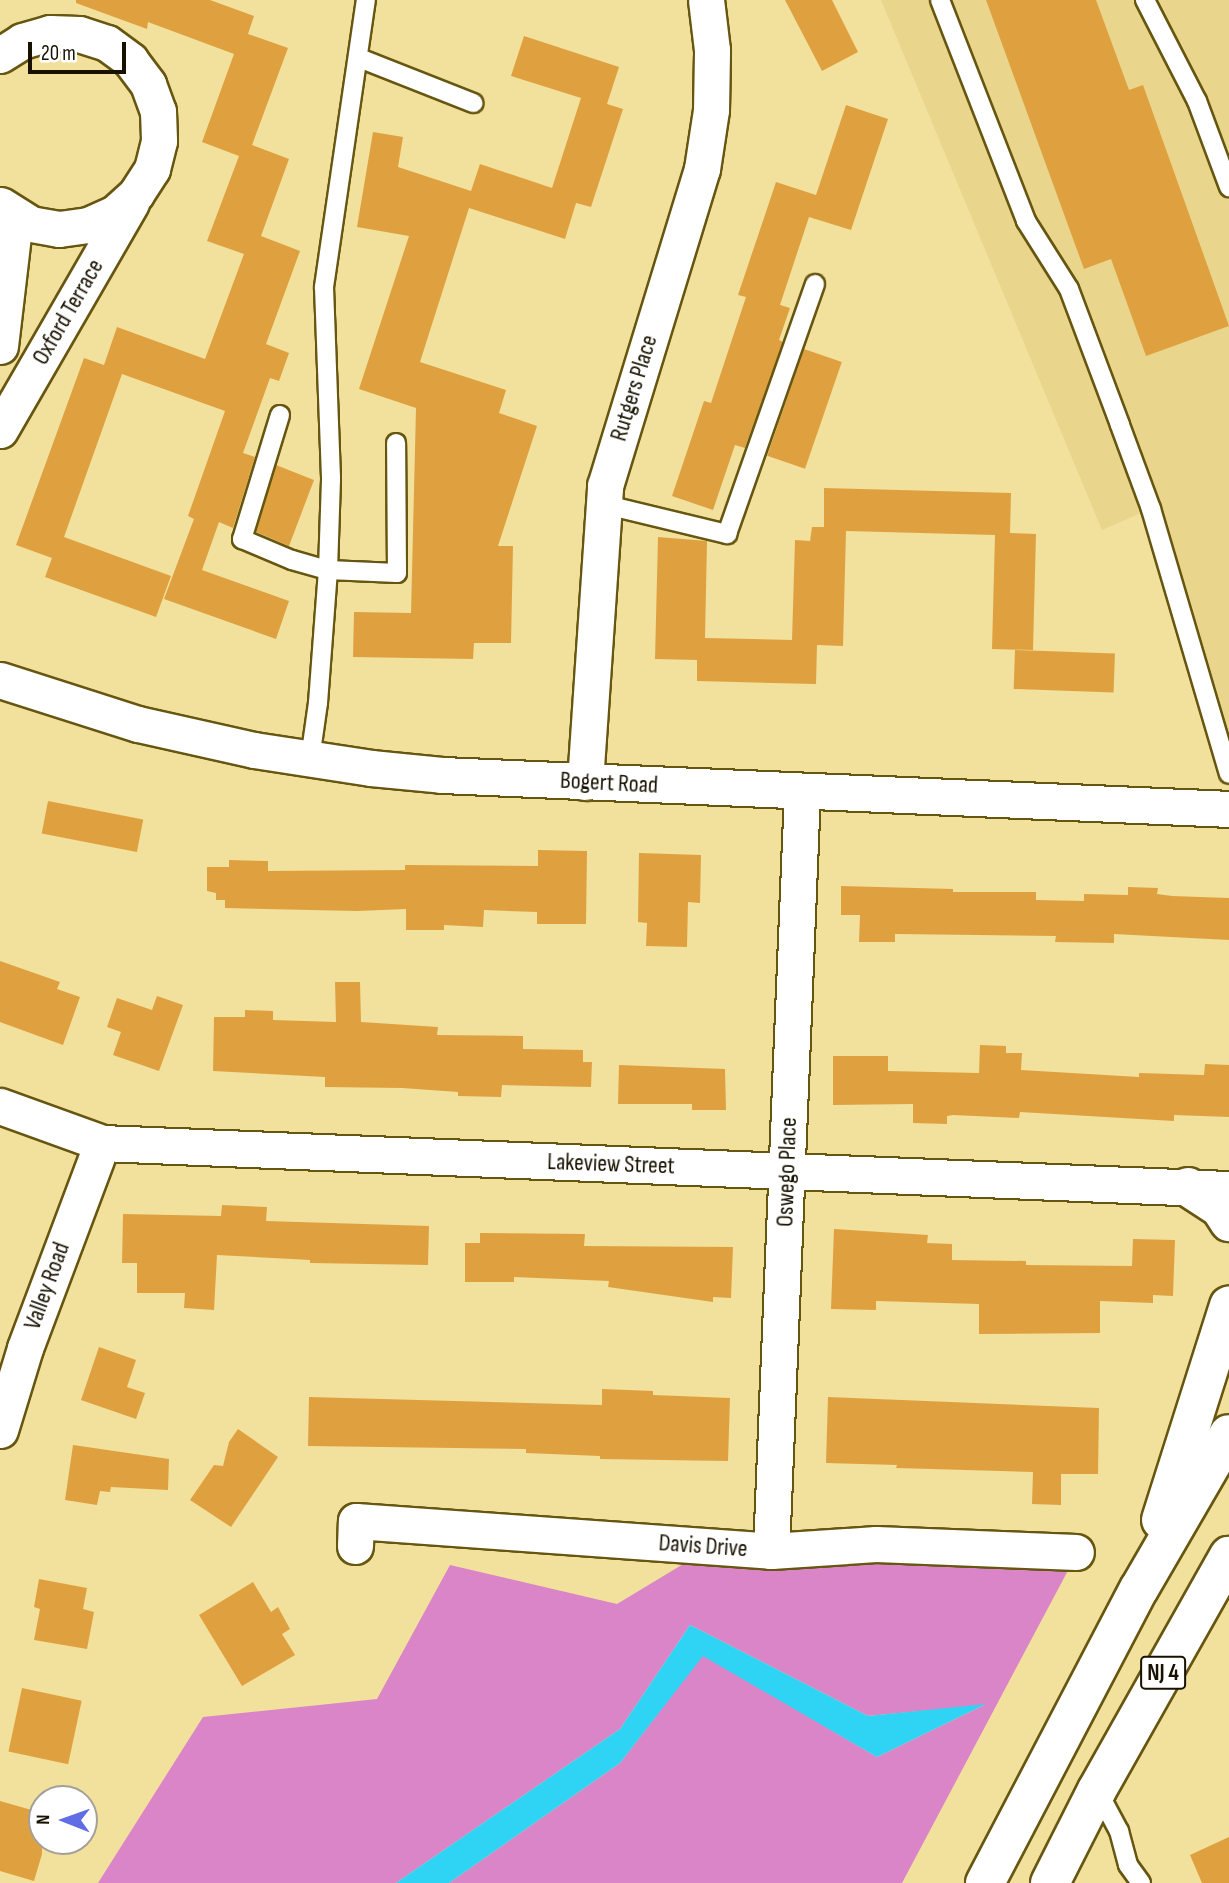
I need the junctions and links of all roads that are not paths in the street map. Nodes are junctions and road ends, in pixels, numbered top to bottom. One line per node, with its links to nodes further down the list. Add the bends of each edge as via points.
1 (366, 0): 6 (lane)
2 (706, 0): 16 (street, Rutgers Place, via 712,50 711,110 702,169)
3 (940, 0): 20 (lane, via 1026,221 1069,289 1146,497)
4 (1144, 0): 8 (lane, via 1197,102)
5 (0, 55): 9 (street, Oxford Terrace, via 22,41 50,33 79,34 107,43 131,60 148,84 158,111 159,131 152,169)
6 (359, 58): 7 (lane); 17 (lane, via 324,286 331,478)
7 (473, 103)
8 (1229, 187)
9 (136, 194): 10 (street, Oxford Terrace, via 115,213 88,225 59,229 31,224); 14 (street, Oxford Terrace)
10 (3, 208): 12 (street, Oxford Terrace, via 13,235)
11 (815, 284): 16 (lane, via 727,534)
12 (0, 346)
13 (280, 415): 17 (lane, via 242,539)
14 (0, 430)
15 (396, 443): 17 (lane, via 397,573)
16 (603, 505): 21 (street, Rutgers Place)
17 (328, 570): 19 (lane)
18 (0, 680): 19 (street, Bogert Road, via 138,724)
19 (310, 759): 21 (street, Bogert Road, via 442,775)
20 (1229, 774)
21 (585, 782): 22 (street, Bogert Road)
22 (802, 792): 23 (street, Bogert Road); 26 (street, Oswego Place)
23 (1229, 809)
24 (0, 1106): 25 (street, Lakeview Street)
25 (102, 1143): 26 (street, Lakeview Street); 31 (street, Valley Road, via 25,1348)
26 (787, 1171): 27 (street, Lakeview Street); 34 (street, Oswego Place)
27 (1188, 1187): 28 (street, Lakeview Street); 29 (highway, via 1220,1208)
28 (1229, 1189)
29 (1229, 1222)
30 (1229, 1305): 37 (highway)
31 (0, 1430)
32 (1229, 1434): 37 (highway, NJ 4)
33 (355, 1546): 34 (street, Davis Drive, via 356,1521)
34 (771, 1551): 35 (street, Davis Drive, via 876,1544)
35 (1076, 1552)
36 (1224, 1572): 38 (highway, NJ 4)
37 (1139, 1589): 40 (highway, NJ 4)
38 (1097, 1790): 39 (lane, via 1119,1832); 41 (highway, NJ 4)
39 (1128, 1865): 42 (lane); 43 (lane)
40 (985, 1883)
41 (1050, 1883)
42 (1120, 1883)
43 (1141, 1883)

